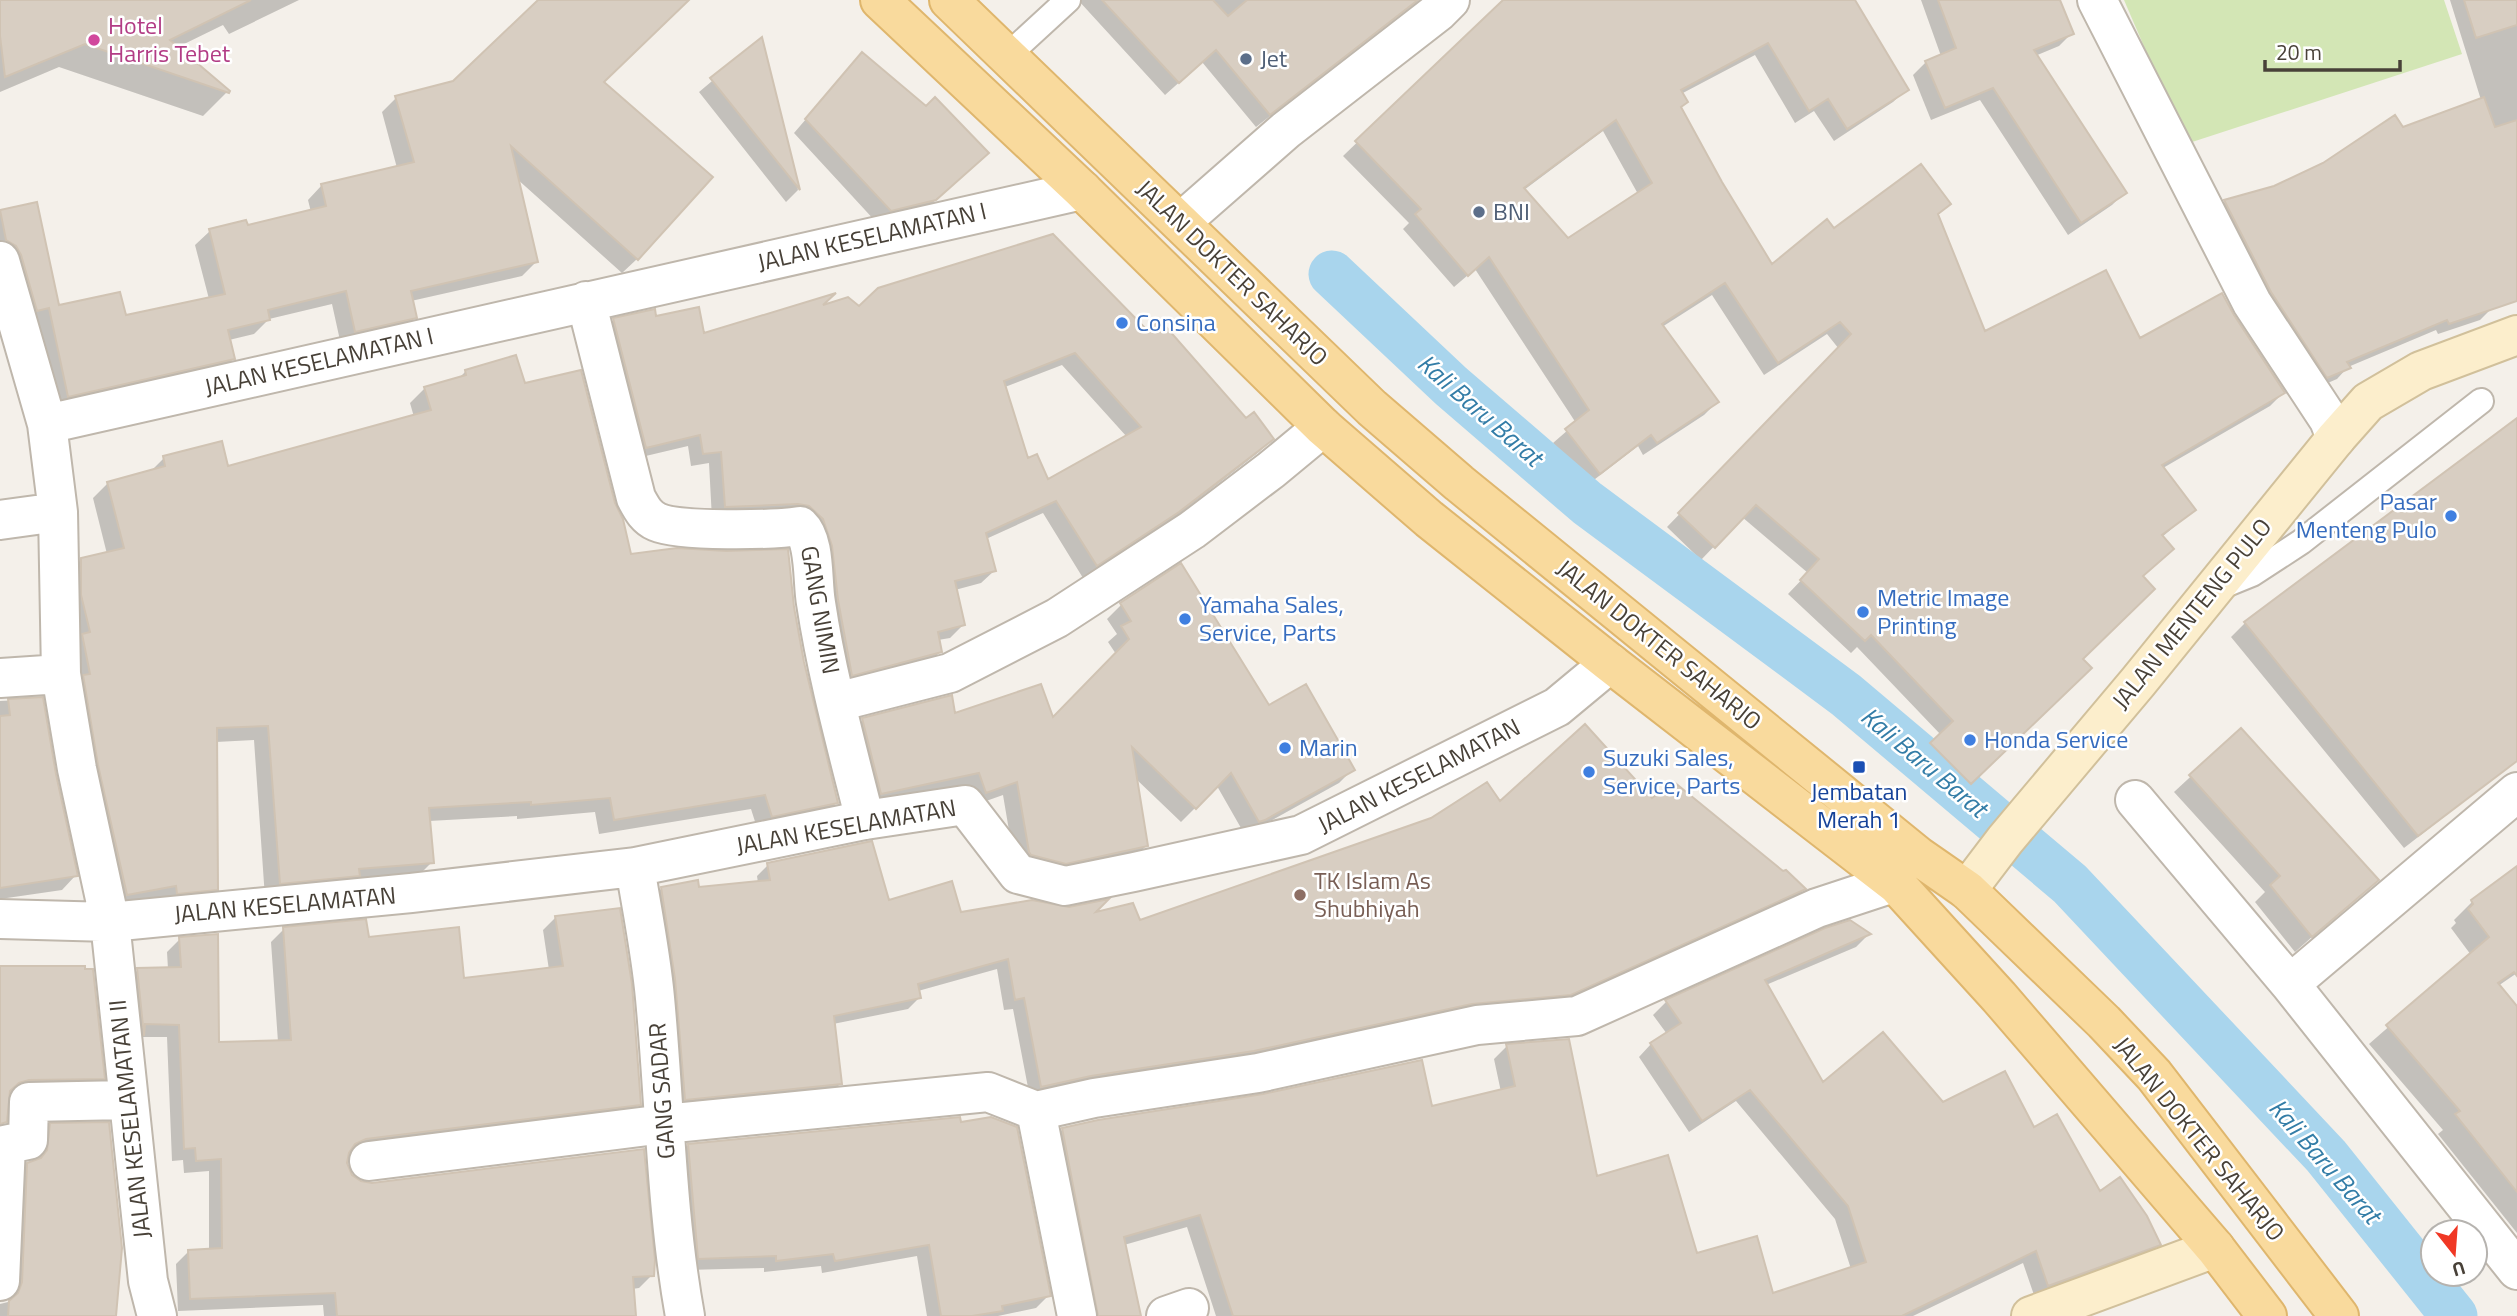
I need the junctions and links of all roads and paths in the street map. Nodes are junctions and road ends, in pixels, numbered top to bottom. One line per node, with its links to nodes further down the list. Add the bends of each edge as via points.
1 (880, 0): 7 (main road, JALAN DOKTER SAHARJO)
2 (949, 0): 6 (main road, JALAN DOKTER SAHARJO)
3 (1068, 0): 6 (lane)
4 (1450, 0): 8 (street, via 1286,130)
5 (2097, 0): 15 (street, via 2252,303 2329,420)
6 (1007, 56): 8 (main road, JALAN DOKTER SAHARJO)
7 (1082, 190): 10 (street, JALAN KESELAMATAN I); 14 (main road, JALAN DOKTER SAHARJO)
8 (1181, 222): 28 (main road, JALAN DOKTER SAHARJO, via 1373,408 1459,483 1918,856)
9 (0, 261): 13 (street)
10 (586, 301): 13 (street, JALAN KESELAMATAN I); 22 (street, GANG NIMIN, via 636,498 644,514 659,523 702,528 800,526 805,531)
11 (2517, 335): 15 (street, JALAN MENTENG PULO, via 2421,371 2368,402)
12 (2481, 401): 18 (lane, via 2301,542 2252,574)
13 (47, 424): 16 (street)
14 (1323, 427): 19 (main road, JALAN DOKTER SAHARJO); 22 (street, via 1192,530 1057,618 950,673)
15 (2336, 438): 18 (street, JALAN MENTENG PULO)
16 (58, 512): 17 (street); 20 (street)
17 (0, 520)
18 (2213, 590): 28 (street, JALAN MENTENG PULO)
19 (1609, 663): 25 (street, JALAN KESELAMATAN, via 1557,707 1301,835 1134,872 1065,886 1018,874 965,804); 27 (main road, JALAN DOKTER SAHARJO)
20 (61, 674): 21 (street); 30 (street)
21 (0, 678)
22 (836, 702): 25 (street, GANG NIMIN)
23 (2517, 792): 31 (street)
24 (2134, 800): 31 (street)
25 (865, 820): 26 (street, JALAN KESELAMATAN)
26 (635, 867): 30 (street, JALAN KESELAMATAN); 34 (street, GANG SADAR, via 655,996)
27 (1893, 883): 33 (street, via 1817,908 1577,1016 1477,1025 1258,1073 1094,1097); 37 (main road, JALAN DOKTER SAHARJO, via 1999,997)
28 (1967, 890): 45 (main road, JALAN DOKTER SAHARJO, via 2154,1075)
29 (0, 919): 30 (street, JALAN KESELAMATAN)
30 (110, 922): 32 (street, JALAN KESELAMATAN II)
31 (2290, 984): 38 (street)
32 (127, 1100): 35 (street, via 29,1102 28,1140); 40 (street, JALAN KESELAMATAN II, via 148,1280)
33 (1036, 1111): 34 (street, via 988,1092); 42 (street)
34 (664, 1124): 36 (street); 41 (street, GANG SADAR)
35 (3, 1146): 39 (street)
36 (369, 1161)
37 (2215, 1248): 43 (street); 44 (main road, JALAN DOKTER SAHARJO)
38 (2517, 1270)
39 (0, 1281)
40 (157, 1316)
41 (685, 1316)
42 (1077, 1316)
43 (2031, 1316)
44 (2267, 1316)
45 (2339, 1316)

